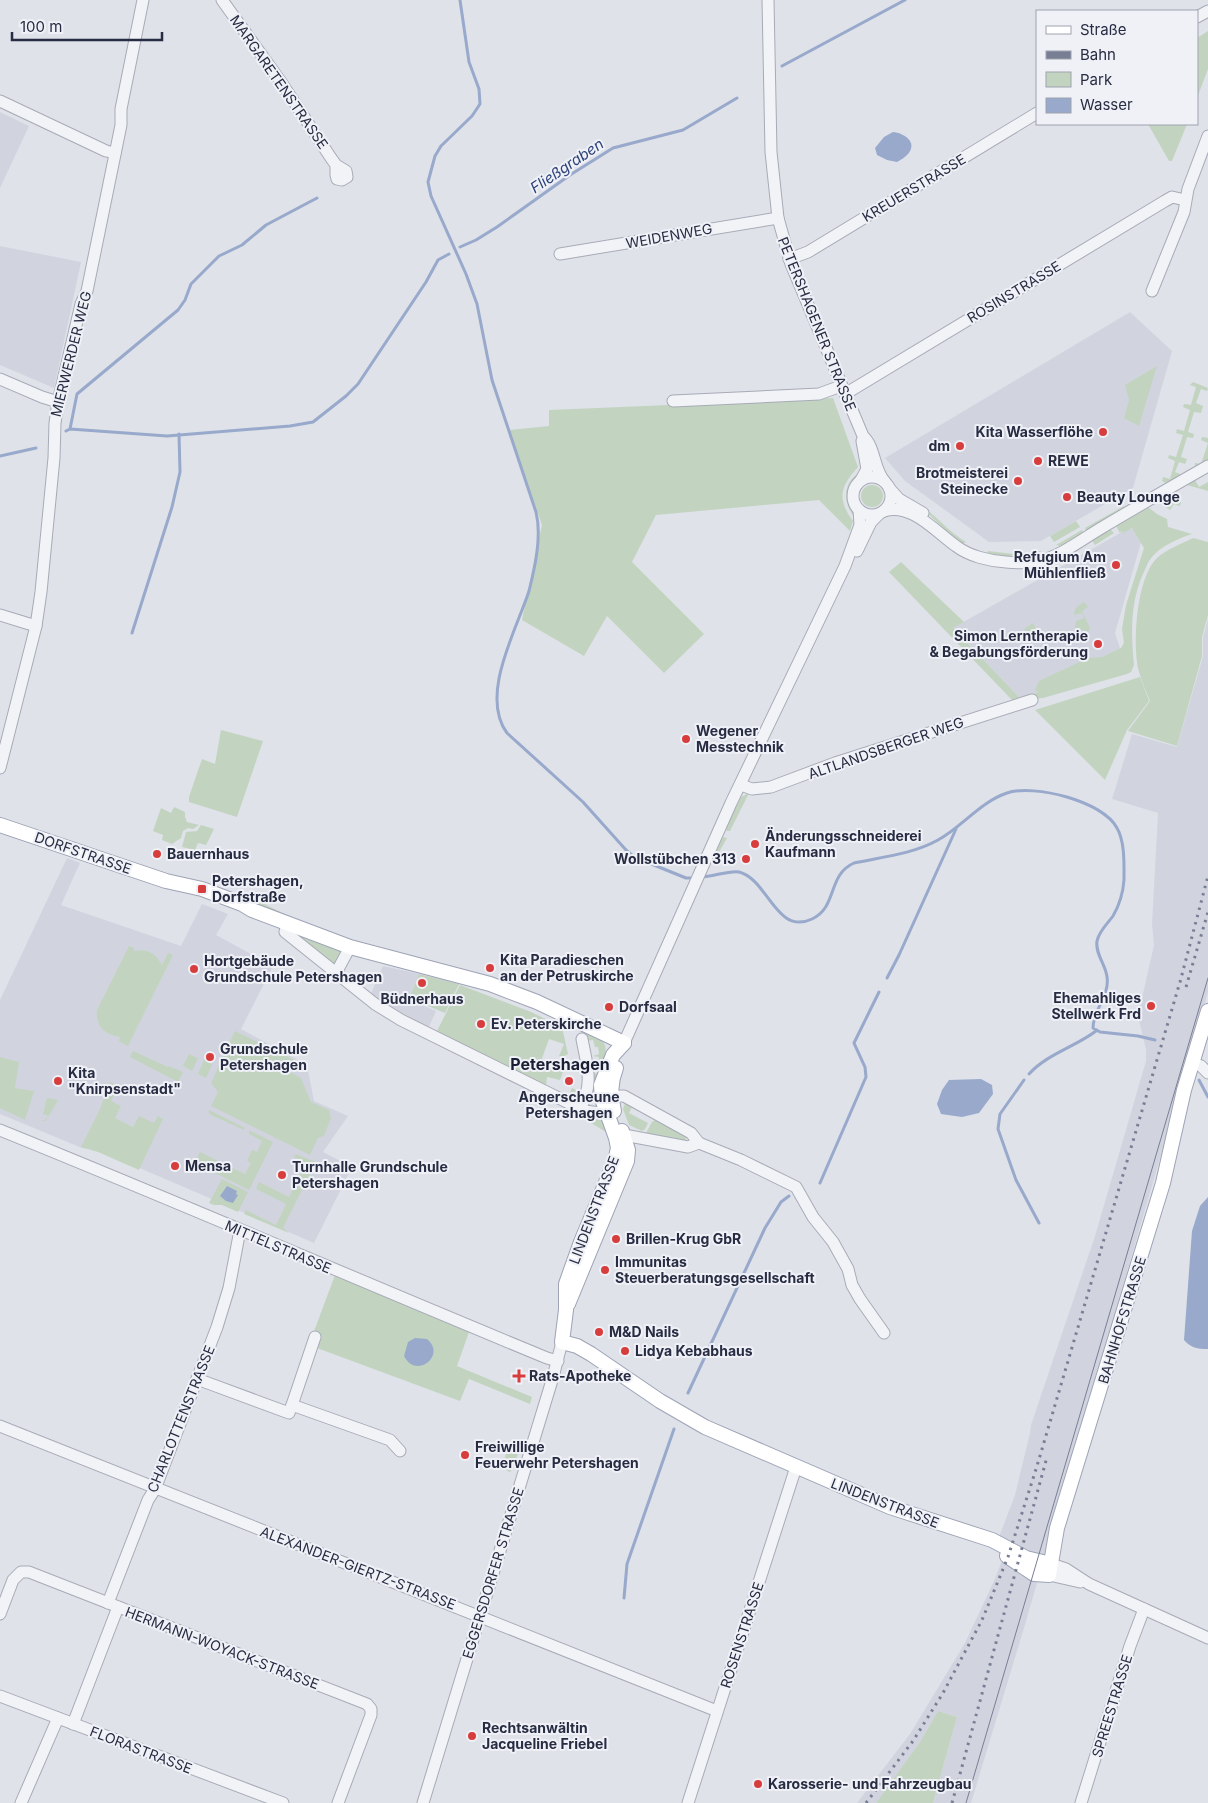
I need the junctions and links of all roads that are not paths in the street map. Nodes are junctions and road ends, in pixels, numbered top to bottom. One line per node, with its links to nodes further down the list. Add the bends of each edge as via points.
1 (144, 0): 7 (street, MIERWERDER WEG)
2 (222, 0): 8 (street, MARGARETENSTRASSE)
3 (768, 0): 10 (street, PETERSHAGENER STRASSE, via 772,152)
4 (0, 101): 7 (street)
5 (1036, 114): 12 (street, KREUERSTRASSE, via 808,252)
6 (1208, 136): 9 (street)
7 (115, 154): 17 (street, MIERWERDER WEG, via 87,291)
8 (336, 165)
9 (1185, 200): 13 (street, via 1184,212); 15 (street, ROSINSTRASSE, via 1172,197)
10 (778, 218): 11 (street, WEIDENWEG); 12 (street, PETERSHAGENER STRASSE)
11 (560, 254)
12 (789, 259): 15 (street, PETERSHAGENER STRASSE)
13 (1152, 291)
14 (0, 379): 17 (street)
15 (843, 390): 16 (street, ROSINSTRASSE); 18 (street, PETERSHAGENER STRASSE)
16 (673, 401)
17 (58, 402): 27 (street, MIERWERDER WEG)
18 (863, 436): 20 (street, PETERSHAGENER STRASSE, via 867,469); 21 (street, PETERSHAGENER STRASSE, via 879,476)
19 (1208, 466): 24 (street, via 1053,556 1039,561 1005,562 977,557 956,546)
20 (861, 480): 21 (street, via 872,477); 22 (street, PETERSHAGENER STRASSE, via 853,494)
21 (887, 485): 23 (street, PETERSHAGENER STRASSE, via 890,501); 24 (street, via 898,499 919,510)
22 (859, 510): 23 (street, via 868,515); 25 (street, PETERSHAGENER STRASSE, via 860,525)
23 (882, 512): 24 (street, via 894,509 904,512); 25 (street, PETERSHAGENER STRASSE, via 871,522 858,550)
24 (941, 532)
25 (845, 566): 30 (street, PETERSHAGENER STRASSE)
26 (0, 615): 27 (street)
27 (36, 626): 29 (street, MIERWERDER WEG)
28 (1032, 700): 30 (street, ALTLANDSBERGER WEG, via 835,763 771,787 752,790)
29 (0, 768)
30 (740, 785): 37 (street, PETERSHAGENER STRASSE)
31 (0, 825): 32 (main road, DORFSTRASSE, via 166,881 215,902 252,910)
32 (287, 923): 33 (main road, DORFSTRASSE); 34 (street, via 285,932)
33 (350, 947): 34 (street); 37 (main road, DORFSTRASSE, via 490,984)
34 (336, 973): 41 (street, via 401,1020)
35 (1208, 1011): 38 (main road, BAHNHOFSTRASSE)
36 (582, 1039): 41 (street, via 589,1083)
37 (624, 1043): 42 (main road, LINDENSTRASSE, via 613,1055 601,1085 600,1091)
38 (1192, 1063): 39 (street); 57 (main road, BAHNHOFSTRASSE, via 1163,1183 1057,1528)
39 (1208, 1073)
40 (620, 1096): 45 (street, via 691,1133)
41 (580, 1109): 42 (street, via 594,1113)
42 (610, 1110): 44 (main road, LINDENSTRASSE)
43 (0, 1130): 46 (street, MITTELSTRASSE)
44 (620, 1136): 45 (street, via 688,1147); 49 (main road, LINDENSTRASSE, via 615,1161 566,1284)
45 (699, 1143): 47 (street, via 796,1187 848,1269 852,1286)
46 (240, 1230): 50 (street, MITTELSTRASSE); 51 (street, CHARLOTTENSTRASSE, via 229,1288)
47 (884, 1333)
48 (315, 1338): 52 (street)
49 (562, 1342): 50 (street, EGGERSDORFER STRASSE); 55 (main road, LINDENSTRASSE, via 578,1346 691,1419)
50 (558, 1361): 61 (street, EGGERSDORFER STRASSE)
51 (197, 1379): 52 (street, via 289,1413); 56 (street, CHARLOTTENSTRASSE)
52 (292, 1405): 54 (street, via 390,1440)
53 (0, 1426): 56 (street, ALEXANDER-GIERTZ-STRASSE)
54 (400, 1451)
55 (796, 1467): 57 (main road, LINDENSTRASSE, via 890,1507 975,1535 1034,1574); 64 (street, ROSENSTRASSE)
56 (155, 1489): 58 (street, CHARLOTTENSTRASSE, via 148,1500); 61 (street, ALEXANDER-GIERTZ-STRASSE)
57 (1050, 1570): 59 (street, via 1066,1569 1089,1584)
58 (113, 1605): 60 (street, HERMANN-WOYACK-STRASSE, via 29,1572 21,1572 13,1580); 66 (street, CHARLOTTENSTRASSE); 69 (street, HERMANN-WOYACK-STRASSE, via 367,1704 371,1715)
59 (1144, 1609): 62 (street); 72 (street, SPREESTRASSE)
60 (0, 1614)
61 (479, 1616): 64 (street, ALEXANDER-GIERTZ-STRASSE); 70 (street, EGGERSDORFER STRASSE)
62 (1208, 1638)
63 (0, 1696): 65 (street, FLORASTRASSE)
64 (717, 1711): 71 (street, ROSENSTRASSE)
65 (58, 1718): 66 (street, FLORASTRASSE); 67 (street)
66 (73, 1724): 68 (street, FLORASTRASSE)
67 (21, 1803)
68 (283, 1803)
69 (338, 1803)
70 (423, 1803)
71 (688, 1803)
72 (1082, 1803)

